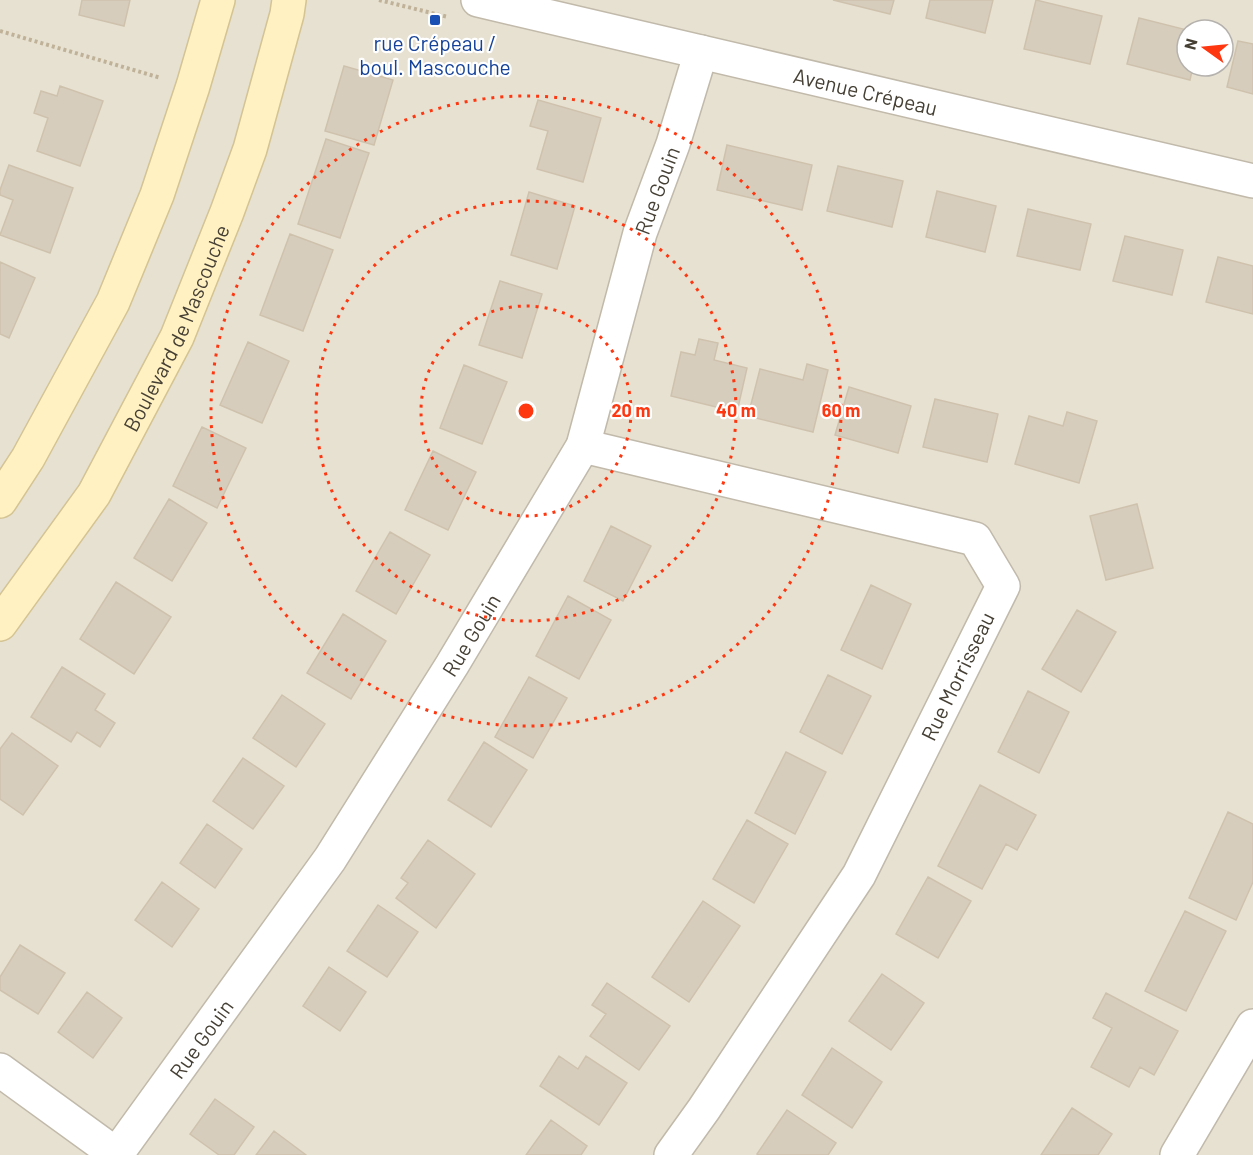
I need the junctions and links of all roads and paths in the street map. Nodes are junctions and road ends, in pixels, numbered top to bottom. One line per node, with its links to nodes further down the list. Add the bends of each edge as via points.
1 (218, 0): 6 (street)
2 (289, 0): 10 (street, Boulevard de Mascouche, via 250,149 177,337 94,494)
3 (478, 0): 5 (street, Avenue Crépeau)
4 (0, 32): 6 (path)
5 (701, 52): 7 (street, Avenue Crépeau); 8 (street, Rue Gouin, via 640,233)
6 (194, 86): 9 (street, via 157,195 113,302 28,458)
7 (1253, 181)
8 (583, 446): 13 (street, Rue Gouin, via 330,859); 14 (street, Rue Morrisseau, via 975,539 1003,586 859,875)
9 (0, 501)
10 (0, 624)
11 (1253, 1026): 15 (street)
12 (0, 1070): 13 (street)
13 (116, 1155)
14 (671, 1155)
15 (1177, 1155)

